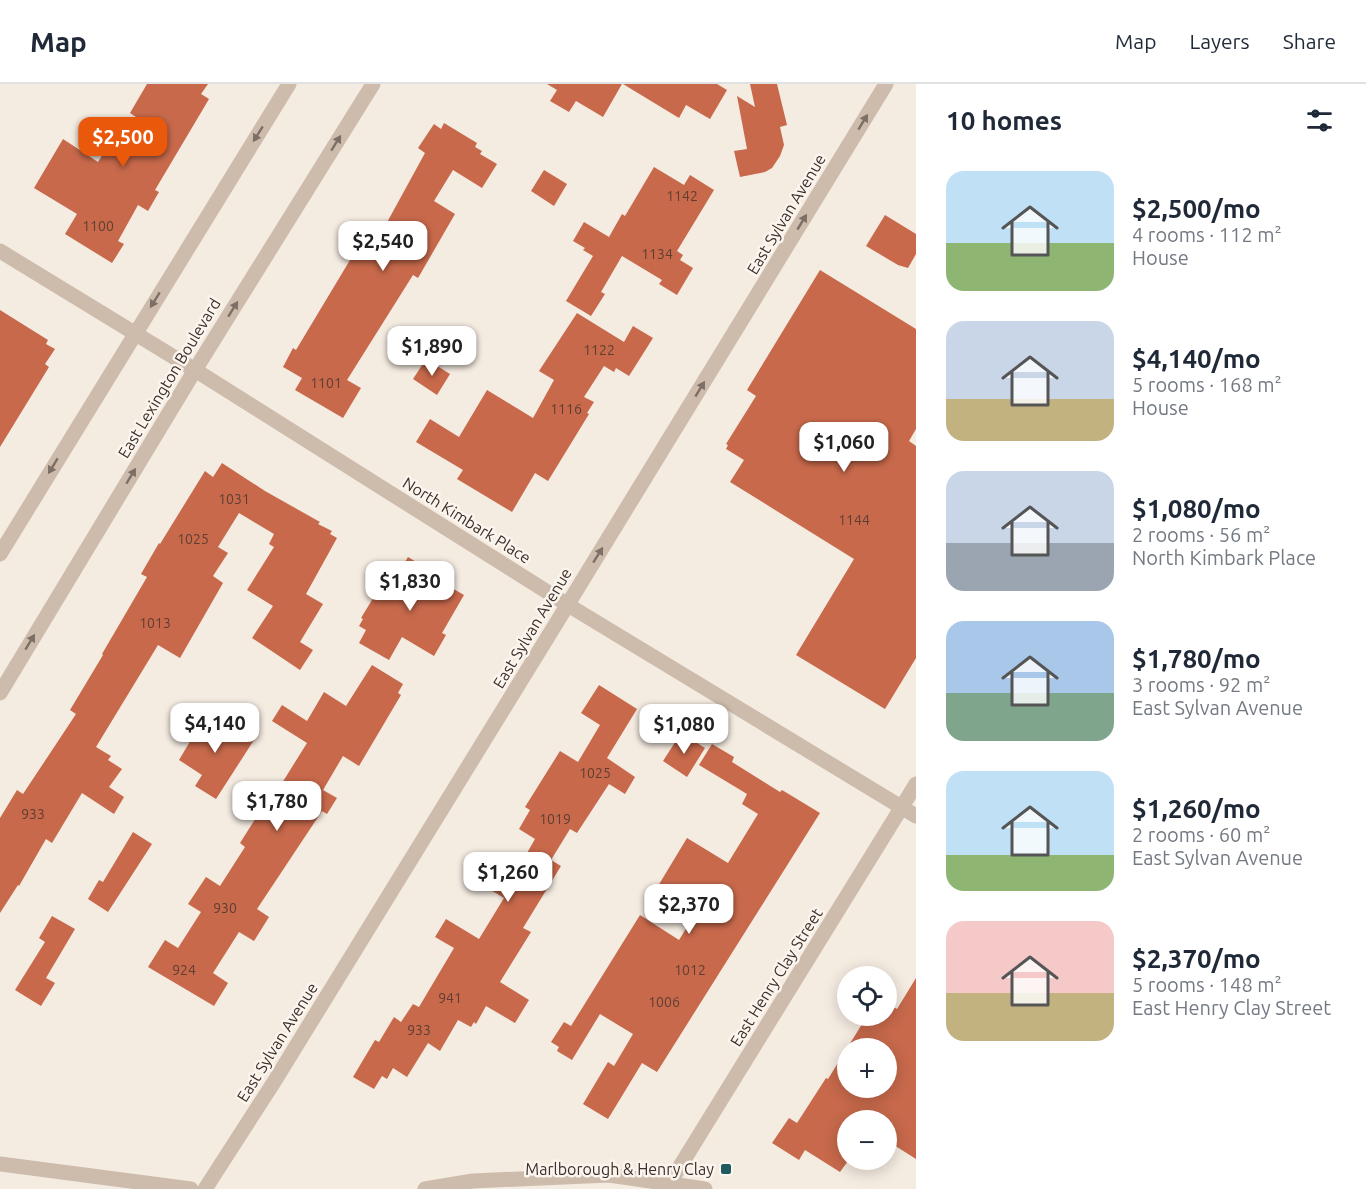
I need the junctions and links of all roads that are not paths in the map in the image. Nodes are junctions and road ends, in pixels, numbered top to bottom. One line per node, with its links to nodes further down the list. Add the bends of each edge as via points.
1 (289, 84): 5 (street, one-way to 5)
2 (373, 84): 6 (street, East Lexington Boulevard, one-way to 2)
3 (886, 84): 8 (street, East Sylvan Avenue, one-way to 3)
4 (0, 251): 5 (street, North Kimbark Place)
5 (134, 334): 6 (street, North Kimbark Place); 7 (street, one-way to 7)
6 (195, 370): 8 (street, North Kimbark Place); 9 (street, East Lexington Boulevard, one-way to 6)
7 (0, 554)
8 (568, 605): 11 (street, North Kimbark Place); 17 (street, East Sylvan Avenue)
9 (0, 693)
10 (916, 784): 11 (street, East Henry Clay Street)
11 (901, 807): 12 (street, North Kimbark Place); 15 (street, East Henry Clay Street)
12 (916, 816)
13 (0, 1164): 16 (street)
14 (501, 1180): 15 (street, via 609,1175); 18 (street); 19 (street)
15 (668, 1186): 20 (street)
16 (191, 1189)
17 (205, 1189)
18 (425, 1189)
19 (514, 1189)
20 (705, 1189)

